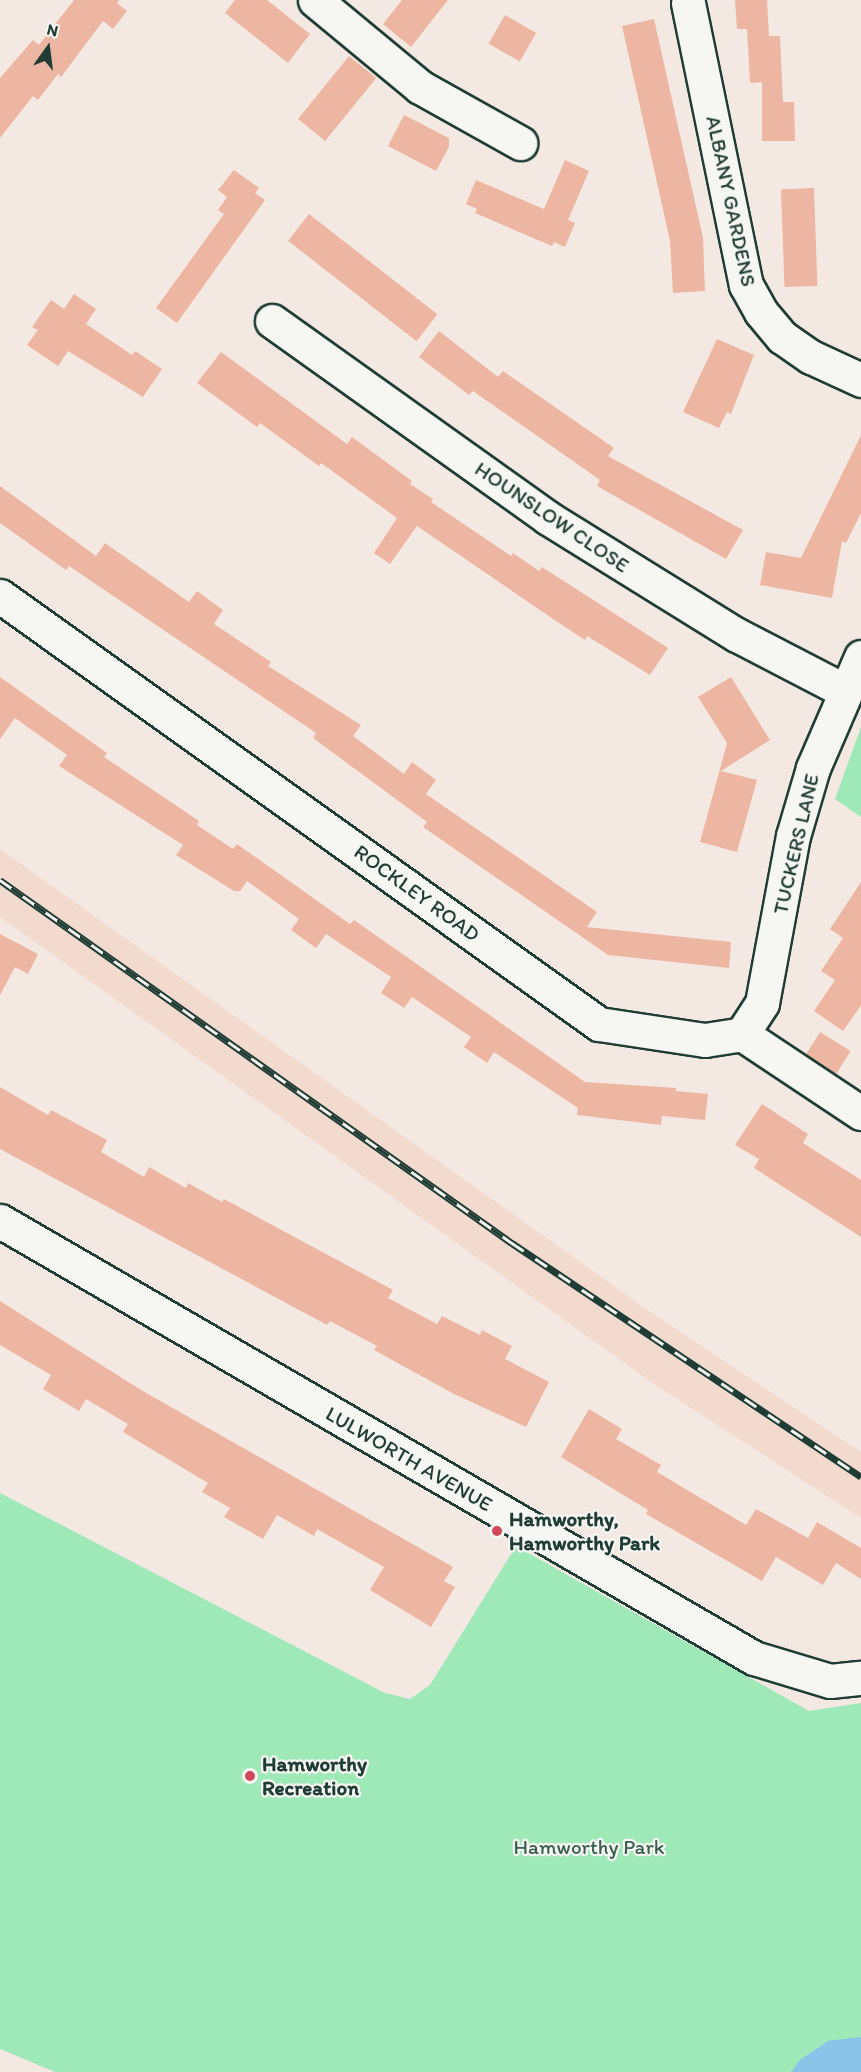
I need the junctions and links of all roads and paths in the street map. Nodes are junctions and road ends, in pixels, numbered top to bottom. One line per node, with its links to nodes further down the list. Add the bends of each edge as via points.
1 (315, 0): 3 (street, via 420,87)
2 (688, 3): 5 (street, ALBANY GARDENS, via 746,285 782,337 811,357)
3 (520, 143)
4 (272, 321): 8 (street, HOUNSLOW CLOSE, via 548,518 737,635)
5 (861, 380)
6 (0, 596): 9 (street, ROCKLEY ROAD, via 599,1024 705,1040)
7 (861, 657): 8 (street, TUCKERS LANE)
8 (845, 691): 9 (street, TUCKERS LANE, via 813,768 794,836 762,1003)
9 (741, 1034): 10 (street)
10 (861, 1113)
11 (0, 1221): 12 (street, LULWORTH AVENUE, via 754,1658 830,1681)
12 (861, 1678)

